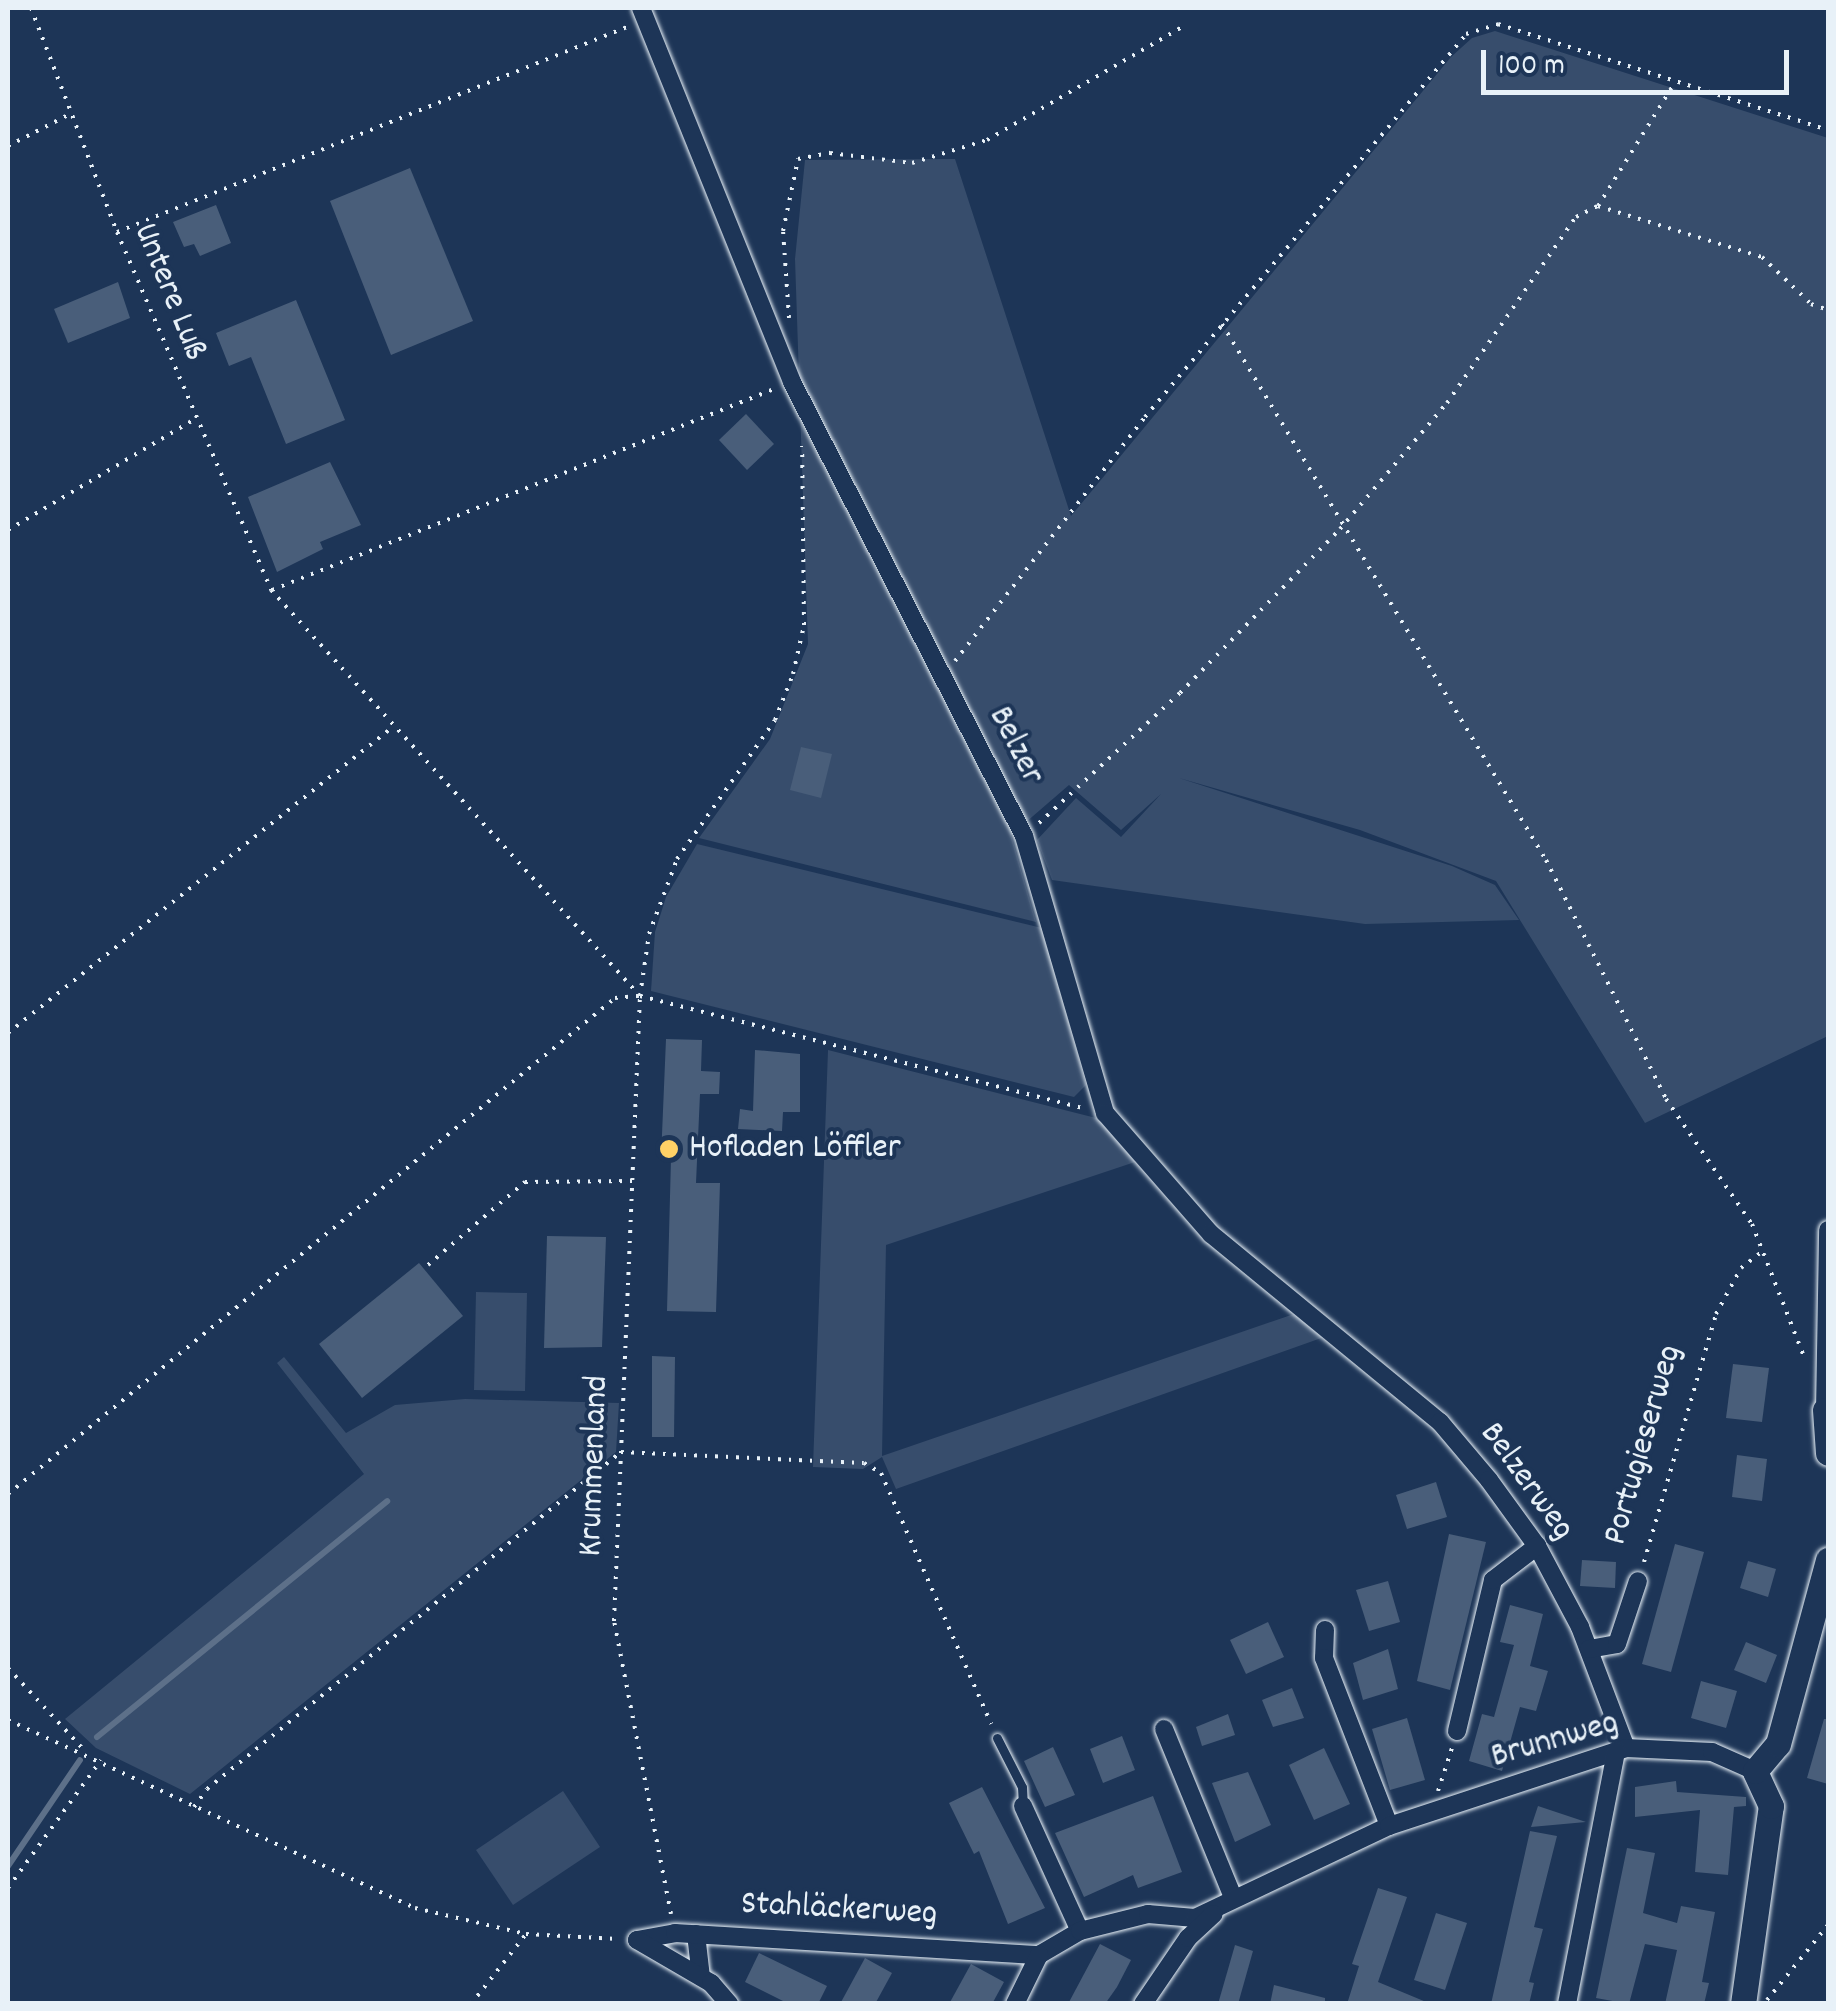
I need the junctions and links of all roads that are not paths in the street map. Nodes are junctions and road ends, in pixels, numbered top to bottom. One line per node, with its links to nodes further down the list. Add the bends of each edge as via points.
1 (643, 13): 4 (street, Belzer, via 792,382 1024,836 1105,1114 1210,1234)
2 (1828, 1230): 3 (street)
3 (1825, 1410): 5 (street)
4 (1440, 1422): 6 (street, Belzerweg)
5 (1828, 1453)
6 (1537, 1546): 10 (street, Belzerweg); 12 (street, Brunnweg, via 1494,1580)
7 (1828, 1560): 15 (street, via 1778,1744)
8 (1638, 1581): 10 (street, Portugieserweg, via 1617,1644)
9 (1325, 1630): 17 (street, via 1324,1658)
10 (1588, 1649): 14 (street, Belzerweg)
11 (1164, 1729): 18 (street)
12 (1457, 1732)
13 (997, 1738): 16 (lane, via 1022,1787)
14 (1621, 1749): 15 (street, Brunnweg, via 1712,1752); 17 (street, Brunnweg); 26 (street)
15 (1755, 1772): 27 (street, via 1771,1806)
16 (1023, 1806): 19 (street)
17 (1388, 1826): 18 (street, Brunnweg)
18 (1233, 1897): 19 (street, Brunnweg, via 1195,1918 1148,1914); 25 (street, Brunnweg, via 1188,1938)
19 (1080, 1930): 21 (street, Brunnweg)
20 (696, 1934): 21 (street, Stahläckerweg); 22 (street); 22 (street, Stahläckerweg, via 637,1940)
21 (1038, 1955): 24 (street)
22 (701, 1977): 23 (street)
23 (729, 2004)
24 (1015, 2004)
25 (1143, 2004)
26 (1567, 2004)
27 (1743, 2004)

